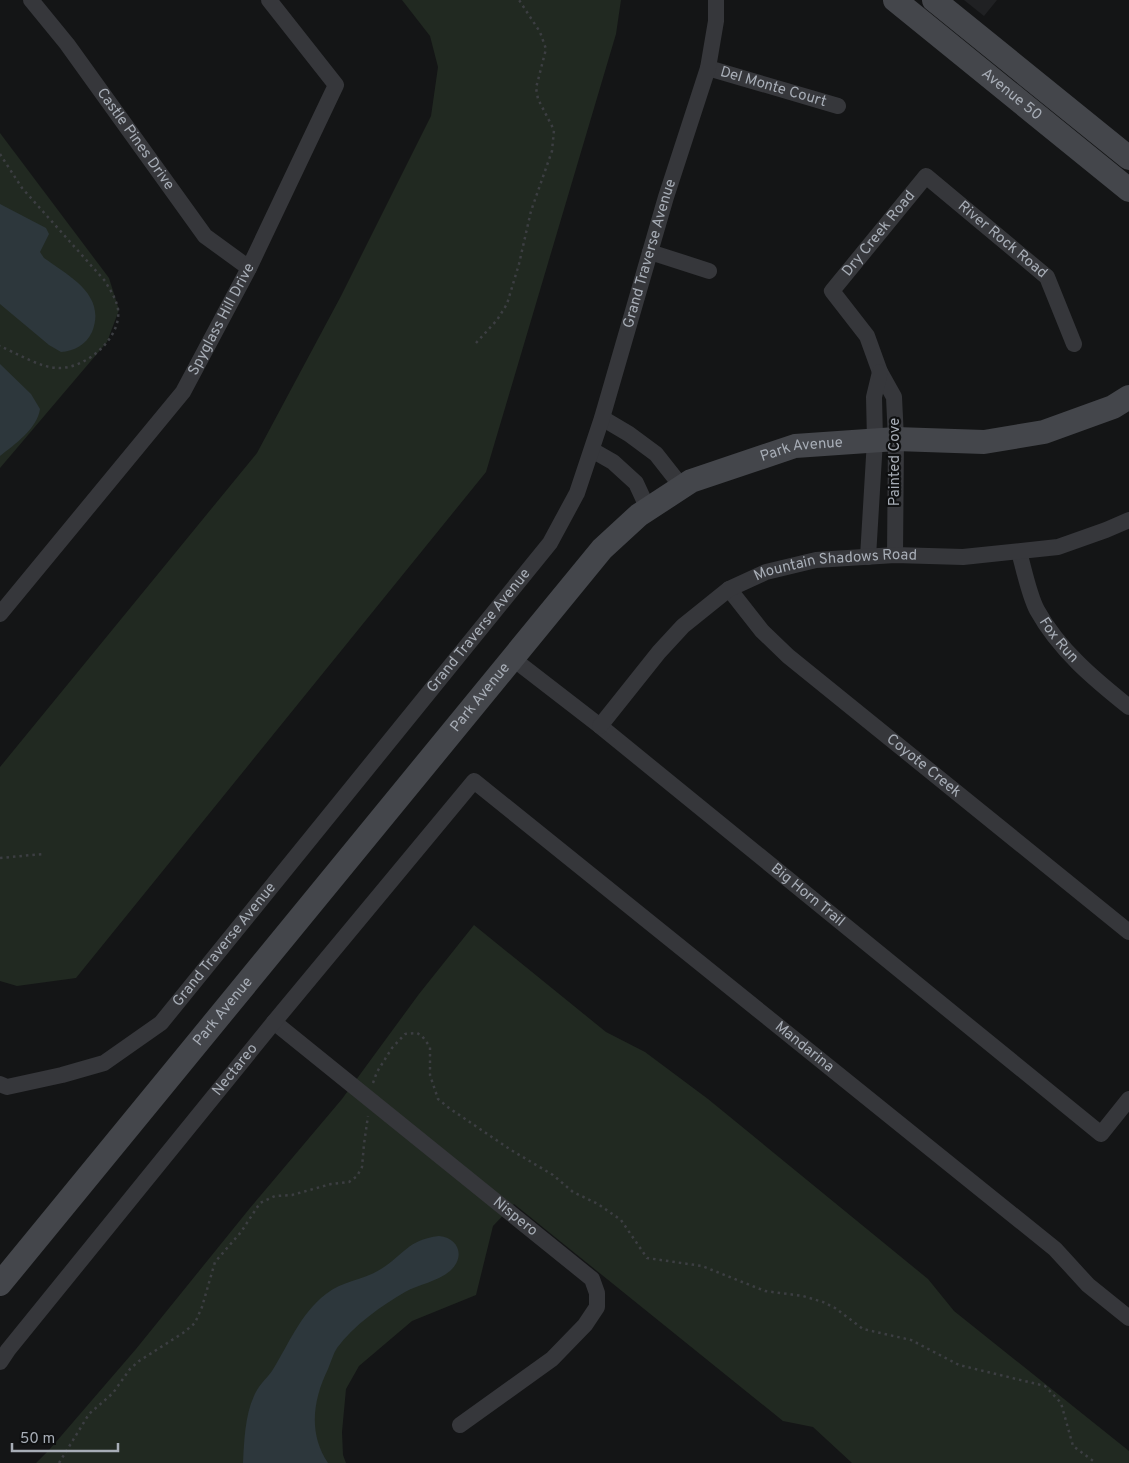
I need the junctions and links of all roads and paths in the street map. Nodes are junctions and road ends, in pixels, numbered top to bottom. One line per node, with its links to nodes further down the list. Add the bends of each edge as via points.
1 (31, 0): 14 (street, Castle Pines Drive, via 67,44 205,236)
2 (269, 0): 14 (street, Spyglass Hill Drive, via 336,85)
3 (520, 0): 17 (path, via 540,32 546,49 536,88 554,130 552,151 530,211 507,304 498,320)
4 (716, 0): 7 (street, Grand Traverse Avenue)
5 (895, 0): 12 (street, Avenue 50)
6 (934, 0): 10 (street, Avenue 50)
7 (708, 68): 8 (street, Del Monte Court); 13 (street, Grand Traverse Avenue)
8 (838, 106)
9 (0, 154): 19 (path, via 22,188 104,281 118,309 114,332 96,353 79,364 58,368 48,366)
10 (1129, 158)
11 (926, 176): 16 (street, Dry Creek Road); 18 (street, River Rock Road, via 1047,277)
12 (1129, 190)
13 (650, 252): 15 (street); 21 (street, Grand Traverse Avenue)
14 (249, 268): 31 (street, Spyglass Hill Drive, via 183,392)
15 (709, 271)
16 (832, 292): 22 (street, Painted Cove, via 867,336 880,372 894,397)
17 (476, 343)
18 (1074, 344)
19 (0, 346)
20 (1129, 397): 22 (street, Park Avenue, via 1044,432 984,442)
21 (602, 418): 23 (street, Grand Traverse Avenue); 24 (street, via 656,454)
22 (885, 440): 24 (street, Park Avenue, via 795,446 691,480); 28 (street, Painted Cove); 29 (street, Painted Cove)
23 (592, 450): 25 (street, via 613,462 636,483); 40 (street, Grand Traverse Avenue, via 577,493 550,543 161,1023 104,1063)
24 (682, 487): 25 (street, Park Avenue)
25 (648, 509): 32 (street, Park Avenue, via 602,549)
26 (1129, 520): 27 (street, Mountain Shadows Road, via 1058,547)
27 (1019, 552): 28 (street, Mountain Shadows Road, via 963,557); 33 (street, Fox Run, via 1037,609 1060,645 1089,675)
28 (895, 555): 29 (street, Mountain Shadows Road)
29 (868, 557): 30 (street, Mountain Shadows Road, via 816,560 766,572)
30 (729, 589): 34 (street, Mountain Shadows Road, via 683,626); 38 (street, Coyote Creek, via 762,631 788,656)
31 (0, 614)
32 (512, 658): 34 (street, Big Horn Trail); 43 (street, Park Avenue)
33 (1129, 708)
34 (600, 726): 41 (street, Big Horn Trail, via 1101,1134)
35 (474, 781): 39 (street, Nectareo); 44 (street, Mandarina, via 1055,1249 1088,1285)
36 (42, 854): 37 (path)
37 (0, 858)
38 (1129, 932)
39 (274, 1022): 42 (street, Nispero); 45 (street, Nectareo)
40 (2, 1089)
41 (1129, 1099)
42 (370, 1100): 46 (street, Nispero, via 592,1279 597,1293 597,1307 552,1359); 47 (path, via 362,1167 357,1176 349,1182 275,1196 260,1203 215,1262 195,1323 130,1369 114,1393 89,1414); 48 (path, via 377,1072 392,1048 405,1034 417,1033 430,1047 430,1076 438,1098 511,1150 621,1220 647,1258 702,1266 765,1291 823,1302 863,1329 911,1340 959,1365 1045,1386 1061,1403 1073,1446)
43 (0, 1284)
44 (1129, 1318)
45 (0, 1362)
46 (460, 1425)
47 (59, 1463)
48 (1096, 1463)

